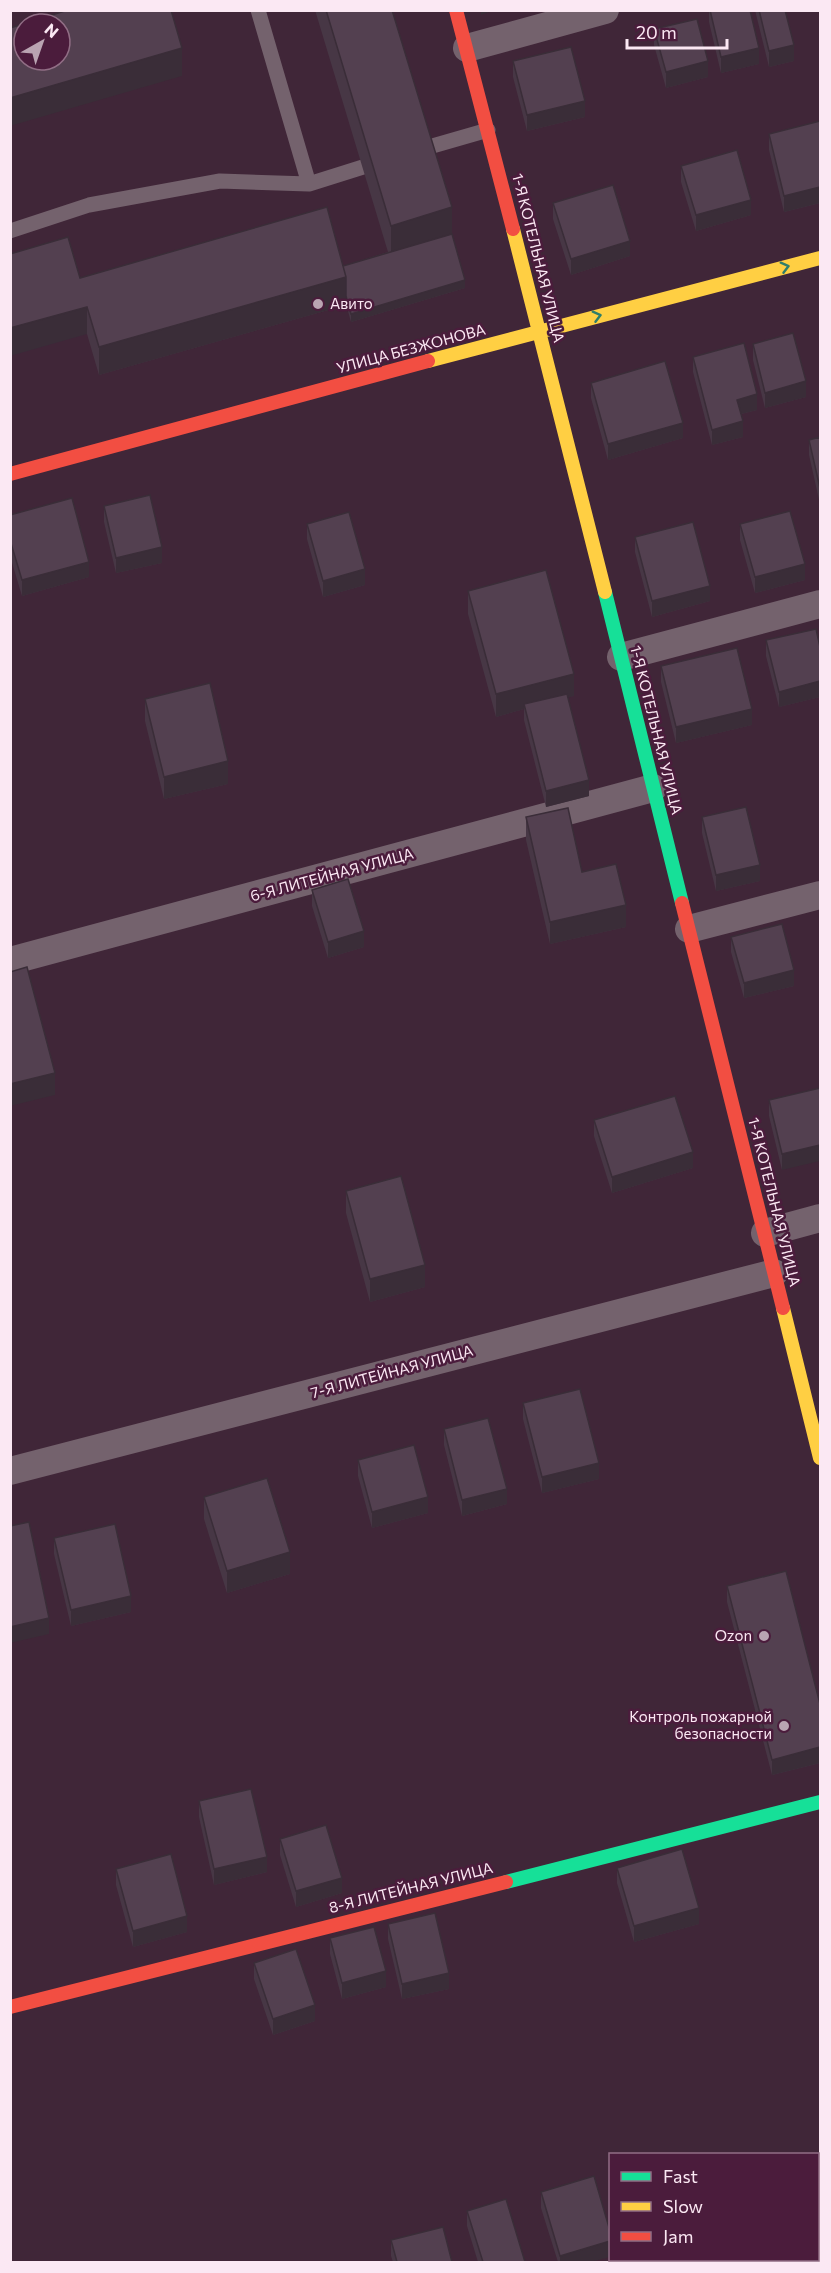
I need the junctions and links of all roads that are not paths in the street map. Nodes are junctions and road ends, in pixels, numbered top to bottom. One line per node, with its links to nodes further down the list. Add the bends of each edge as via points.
1 (258, 10): 8 (lane)
2 (456, 10): 4 (street, 1-Я КОТЕЛЬНАЯ УЛИЦА)
3 (604, 10): 4 (street)
4 (467, 48): 5 (street, 1-Я КОТЕЛЬНАЯ УЛИЦА)
5 (488, 130): 6 (lane); 11 (street, 1-Я КОТЕЛЬНАЯ УЛИЦА)
6 (422, 149)
7 (363, 167): 8 (lane)
8 (309, 183): 9 (lane, via 220,181 88,205)
9 (10, 231)
10 (820, 258): 11 (street, УЛИЦА БЕЗЖОНОВА, one-way to 10)
11 (540, 331): 12 (street, УЛИЦА БЕЗЖОНОВА); 14 (street, 1-Я КОТЕЛЬНАЯ УЛИЦА)
12 (10, 474)
13 (820, 604): 14 (street)
14 (621, 657): 15 (street, 1-Я КОТЕЛЬНАЯ УЛИЦА)
15 (653, 788): 17 (street, 1-Я КОТЕЛЬНАЯ УЛИЦА); 18 (street, 6-Я ЛИТЕЙНАЯ УЛИЦА)
16 (820, 895): 17 (street)
17 (689, 929): 20 (street, 1-Я КОТЕЛЬНАЯ УЛИЦА)
18 (10, 962)
19 (820, 1218): 20 (street)
20 (765, 1233): 21 (street, 1-Я КОТЕЛЬНАЯ УЛИЦА)
21 (774, 1273): 22 (street, 1-Я КОТЕЛЬНАЯ УЛИЦА); 23 (street, 7-Я ЛИТЕЙНАЯ УЛИЦА)
22 (820, 1458)
23 (10, 1471)
24 (820, 1802): 25 (street, 8-Я ЛИТЕЙНАЯ УЛИЦА)
25 (10, 2007)
26 (820, 2261): 27 (street)
27 (814, 2262)

